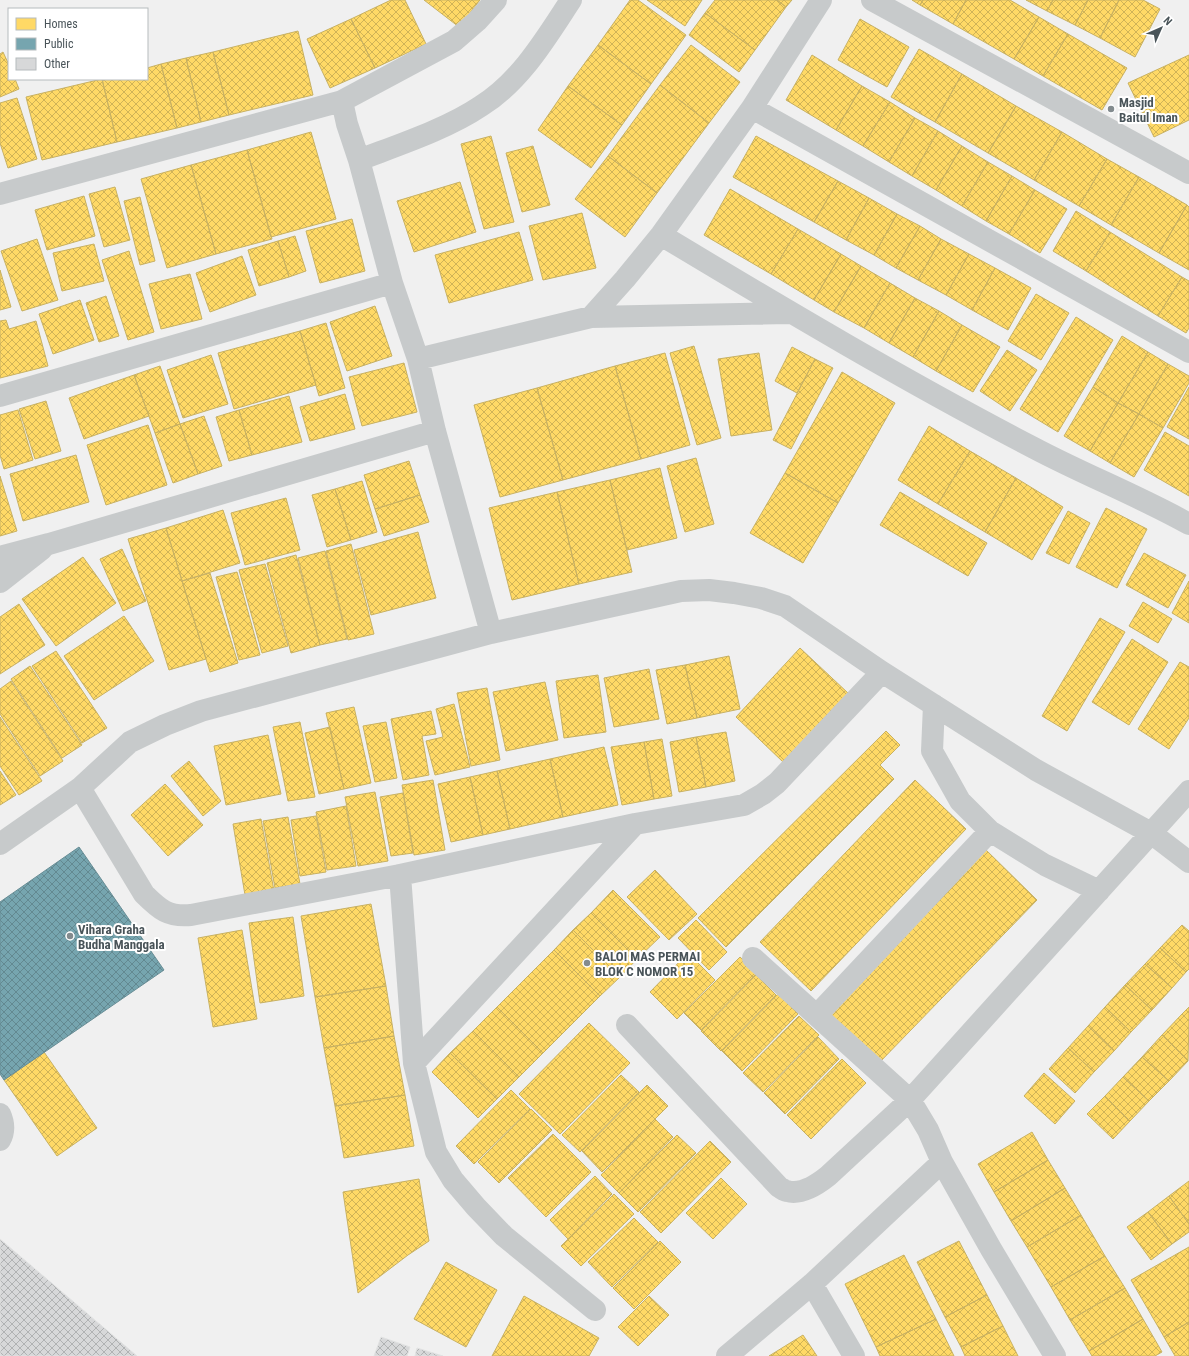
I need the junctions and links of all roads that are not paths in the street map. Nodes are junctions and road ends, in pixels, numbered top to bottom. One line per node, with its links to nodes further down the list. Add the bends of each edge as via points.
1 (496, 0): 5 (street, via 454,41)
2 (571, 0): 7 (street, via 544,42 524,67 505,88 482,106 446,125)
3 (821, 0): 6 (street)
4 (872, 0): 8 (street)
5 (342, 101): 7 (street); 9 (street)
6 (752, 108): 10 (street); 14 (street)
7 (359, 160): 11 (street)
8 (1189, 173)
9 (0, 194)
10 (661, 235): 12 (street); 13 (street)
11 (392, 283): 15 (street); 16 (street)
12 (792, 313): 13 (street); 18 (street, via 918,386 1035,449)
13 (591, 317): 15 (street)
14 (1189, 352)
15 (418, 358): 17 (street)
16 (0, 396)
17 (435, 431): 19 (street); 22 (street)
18 (1186, 517)
19 (49, 544): 20 (street); 21 (street)
20 (0, 557)
21 (0, 582)
22 (491, 633): 23 (street, via 681,591 715,591 761,598 785,606); 25 (street, via 202,711 130,742)
23 (882, 672): 24 (street); 27 (street, via 777,782 754,800 744,805)
24 (934, 704): 28 (street, via 932,751 960,801); 29 (street, via 1036,770)
25 (80, 788): 30 (street); 32 (street, via 144,894 164,912 178,916)
26 (1189, 791): 29 (street)
27 (635, 824): 32 (street); 37 (street)
28 (990, 830): 33 (street, via 1045,865); 35 (street)
29 (1151, 833): 31 (street); 33 (street)
30 (0, 844)
31 (1189, 862)
32 (400, 875): 37 (street)
33 (1099, 891): 38 (street)
34 (753, 958): 35 (street)
35 (817, 1015): 38 (street)
36 (627, 1025): 38 (street, via 779,1187 788,1192 796,1192 818,1184)
37 (414, 1063): 43 (street, via 436,1152 453,1180 504,1236)
38 (910, 1100): 41 (street, via 928,1130)
39 (0, 1114): 40 (street, via 3,1120 3,1134)
40 (0, 1140)
41 (942, 1162): 42 (street); 46 (street)
42 (812, 1284): 44 (street); 45 (street)
43 (595, 1310)
44 (727, 1356)
45 (854, 1356)
46 (1055, 1356)

